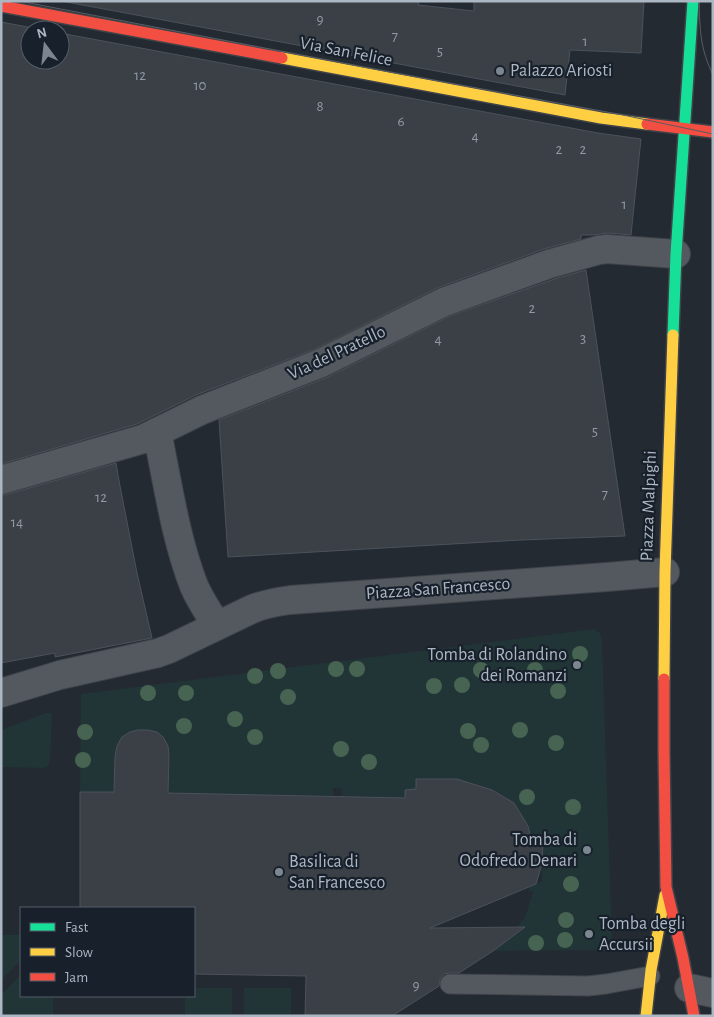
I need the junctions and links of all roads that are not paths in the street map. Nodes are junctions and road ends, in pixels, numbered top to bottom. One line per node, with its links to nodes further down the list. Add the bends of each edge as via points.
1 (693, 1): 3 (street, Piazza Malpighi)
2 (1, 6): 3 (street, Via San Felice, via 601,118)
3 (684, 128): 4 (street, Via San Felice); 5 (street, Piazza Malpighi)
4 (713, 132)
5 (676, 254): 6 (street, Via del Pratello, via 608,249 541,267 444,302 321,363 202,410); 8 (street, Piazza Malpighi)
6 (157, 432): 7 (street, Via del Pratello, via 131,443); 9 (street, via 176,530 187,566 195,588)
7 (1, 480)
8 (665, 572): 9 (street, Piazza San Francesco, via 290,600 262,605); 11 (street, Piazza Malpighi)
9 (217, 626): 10 (street, Piazza San Francesco, via 158,653 60,675)
10 (1, 693)
11 (666, 887): 12 (street, Piazza Malpighi); 14 (street, Piazza Malpighi, via 684,958)
12 (650, 976): 13 (lane, via 588,986); 15 (street, Piazza Malpighi)
13 (450, 984)
14 (701, 990): 16 (street, Piazza Malpighi)
15 (646, 1016)
16 (694, 1016)

